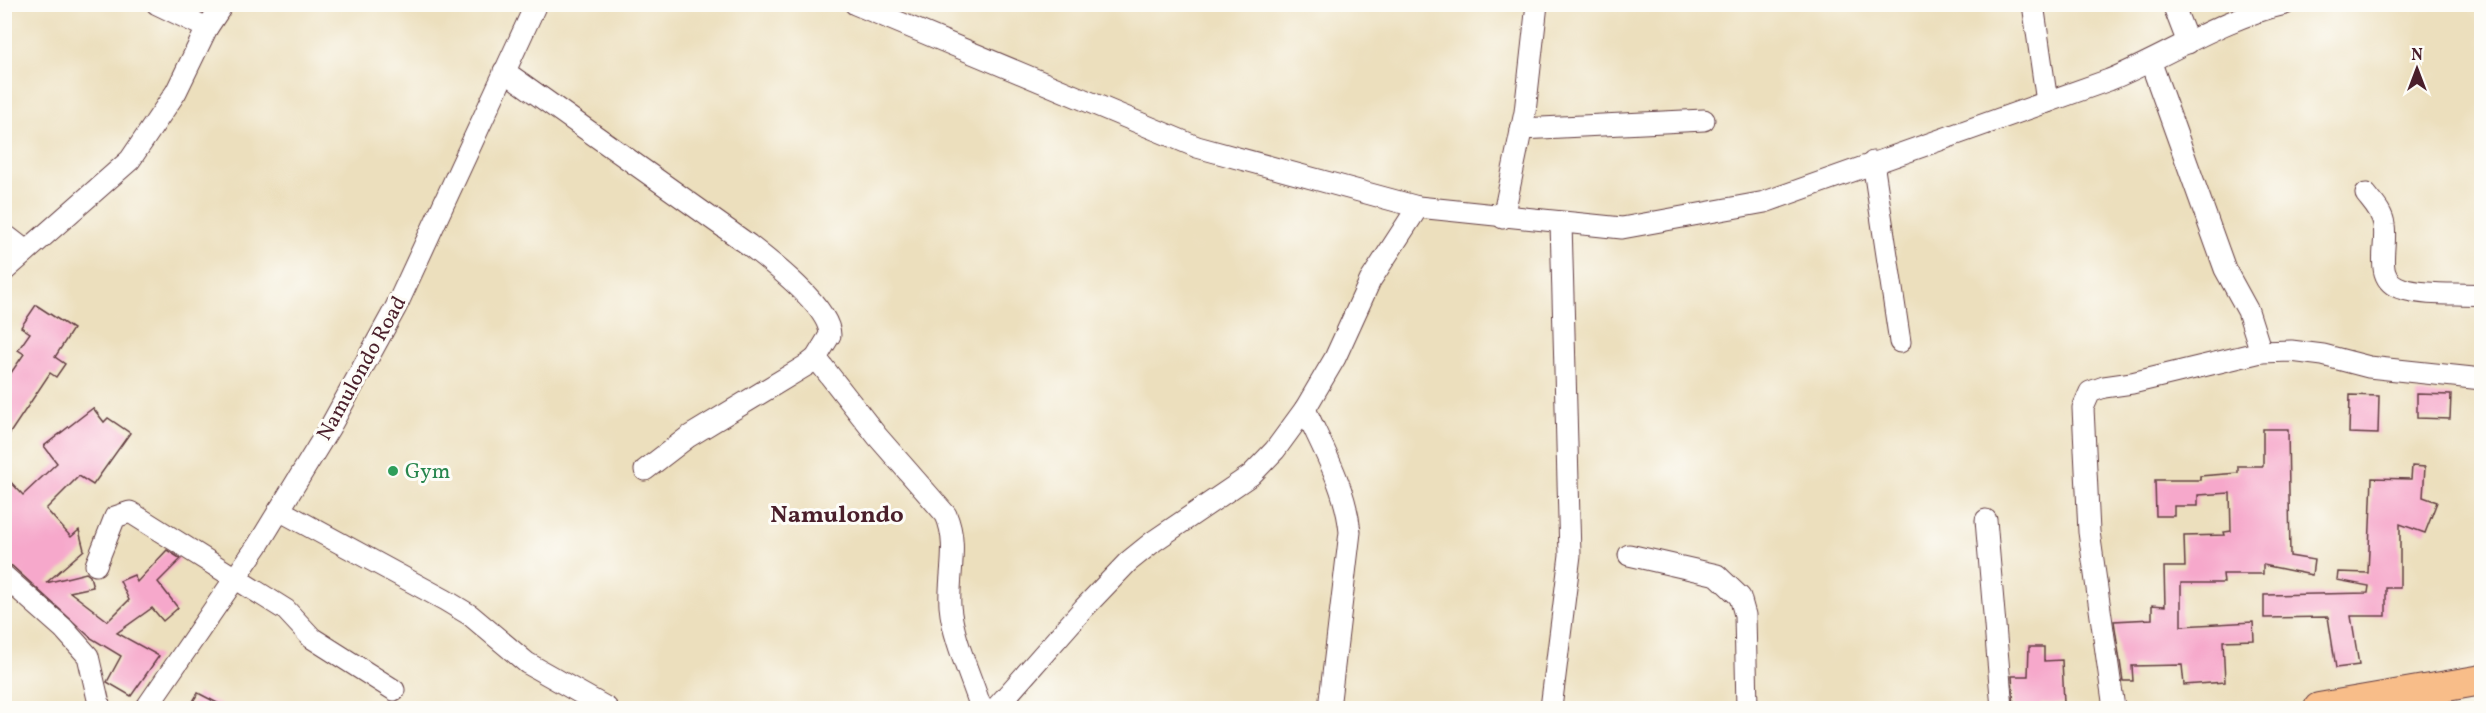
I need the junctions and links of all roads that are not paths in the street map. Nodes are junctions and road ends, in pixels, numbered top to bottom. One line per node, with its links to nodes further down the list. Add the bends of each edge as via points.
1 (157, 4): 9 (street)
2 (223, 4): 9 (street)
3 (536, 4): 12 (street, Namulondo Road)
4 (855, 4): 18 (street, via 1197,147)
5 (1537, 4): 15 (street)
6 (2033, 4): 13 (street)
7 (2173, 4): 10 (street)
8 (2285, 4): 10 (street, via 2226,23)
9 (207, 28): 22 (street, via 176,92 130,160)
10 (2188, 43): 11 (street)
11 (2151, 63): 13 (street); 26 (street, via 2225,269 2248,311)
12 (504, 71): 27 (street, via 778,268 827,319 830,335); 31 (street, Namulondo Road, via 396,307)
13 (2047, 102): 16 (street)
14 (1704, 120): 15 (street)
15 (1521, 129): 19 (street)
16 (1873, 162): 20 (street, via 1765,202 1623,228); 25 (street)
17 (2366, 194): 24 (street, via 2385,226 2383,271 2387,279 2406,290)
18 (1418, 207): 19 (street); 29 (street, via 1370,281 1335,358)
19 (1503, 218): 20 (street)
20 (1561, 223): 46 (street, via 1570,555)
21 (4, 234): 22 (street)
22 (26, 251): 23 (street)
23 (4, 271)
24 (2481, 295)
25 (1900, 342)
26 (2261, 352): 28 (street, via 2312,354 2369,367); 49 (street, via 2104,387 2090,392 2086,398 2083,430 2089,532)
27 (816, 358): 30 (street, via 688,437); 43 (street, via 946,515 954,544 952,616)
28 (2481, 378)
29 (1305, 409): 44 (street, via 1251,475 1128,562); 45 (street, via 1340,486 1350,532)
30 (645, 470)
31 (279, 510): 36 (street, Namulondo Road); 42 (street, via 470,615 527,663)
32 (1986, 520): 48 (street)
33 (1629, 555): 47 (street, via 1717,575 1740,597 1745,615)
34 (96, 565): 36 (street, via 116,517 130,512)
35 (4, 576): 40 (street, via 63,628 88,656)
36 (237, 576): 38 (street, via 286,610 312,638); 41 (street, Namulondo Road)
37 (2481, 680): 39 (highway)
38 (394, 690)
39 (2412, 700): 50 (highway)
40 (100, 708)
41 (146, 708)
42 (607, 708)
43 (981, 708)
44 (996, 708)
45 (1329, 708)
46 (1551, 708)
47 (1747, 708)
48 (2002, 708)
49 (2114, 708)
50 (2319, 708)

